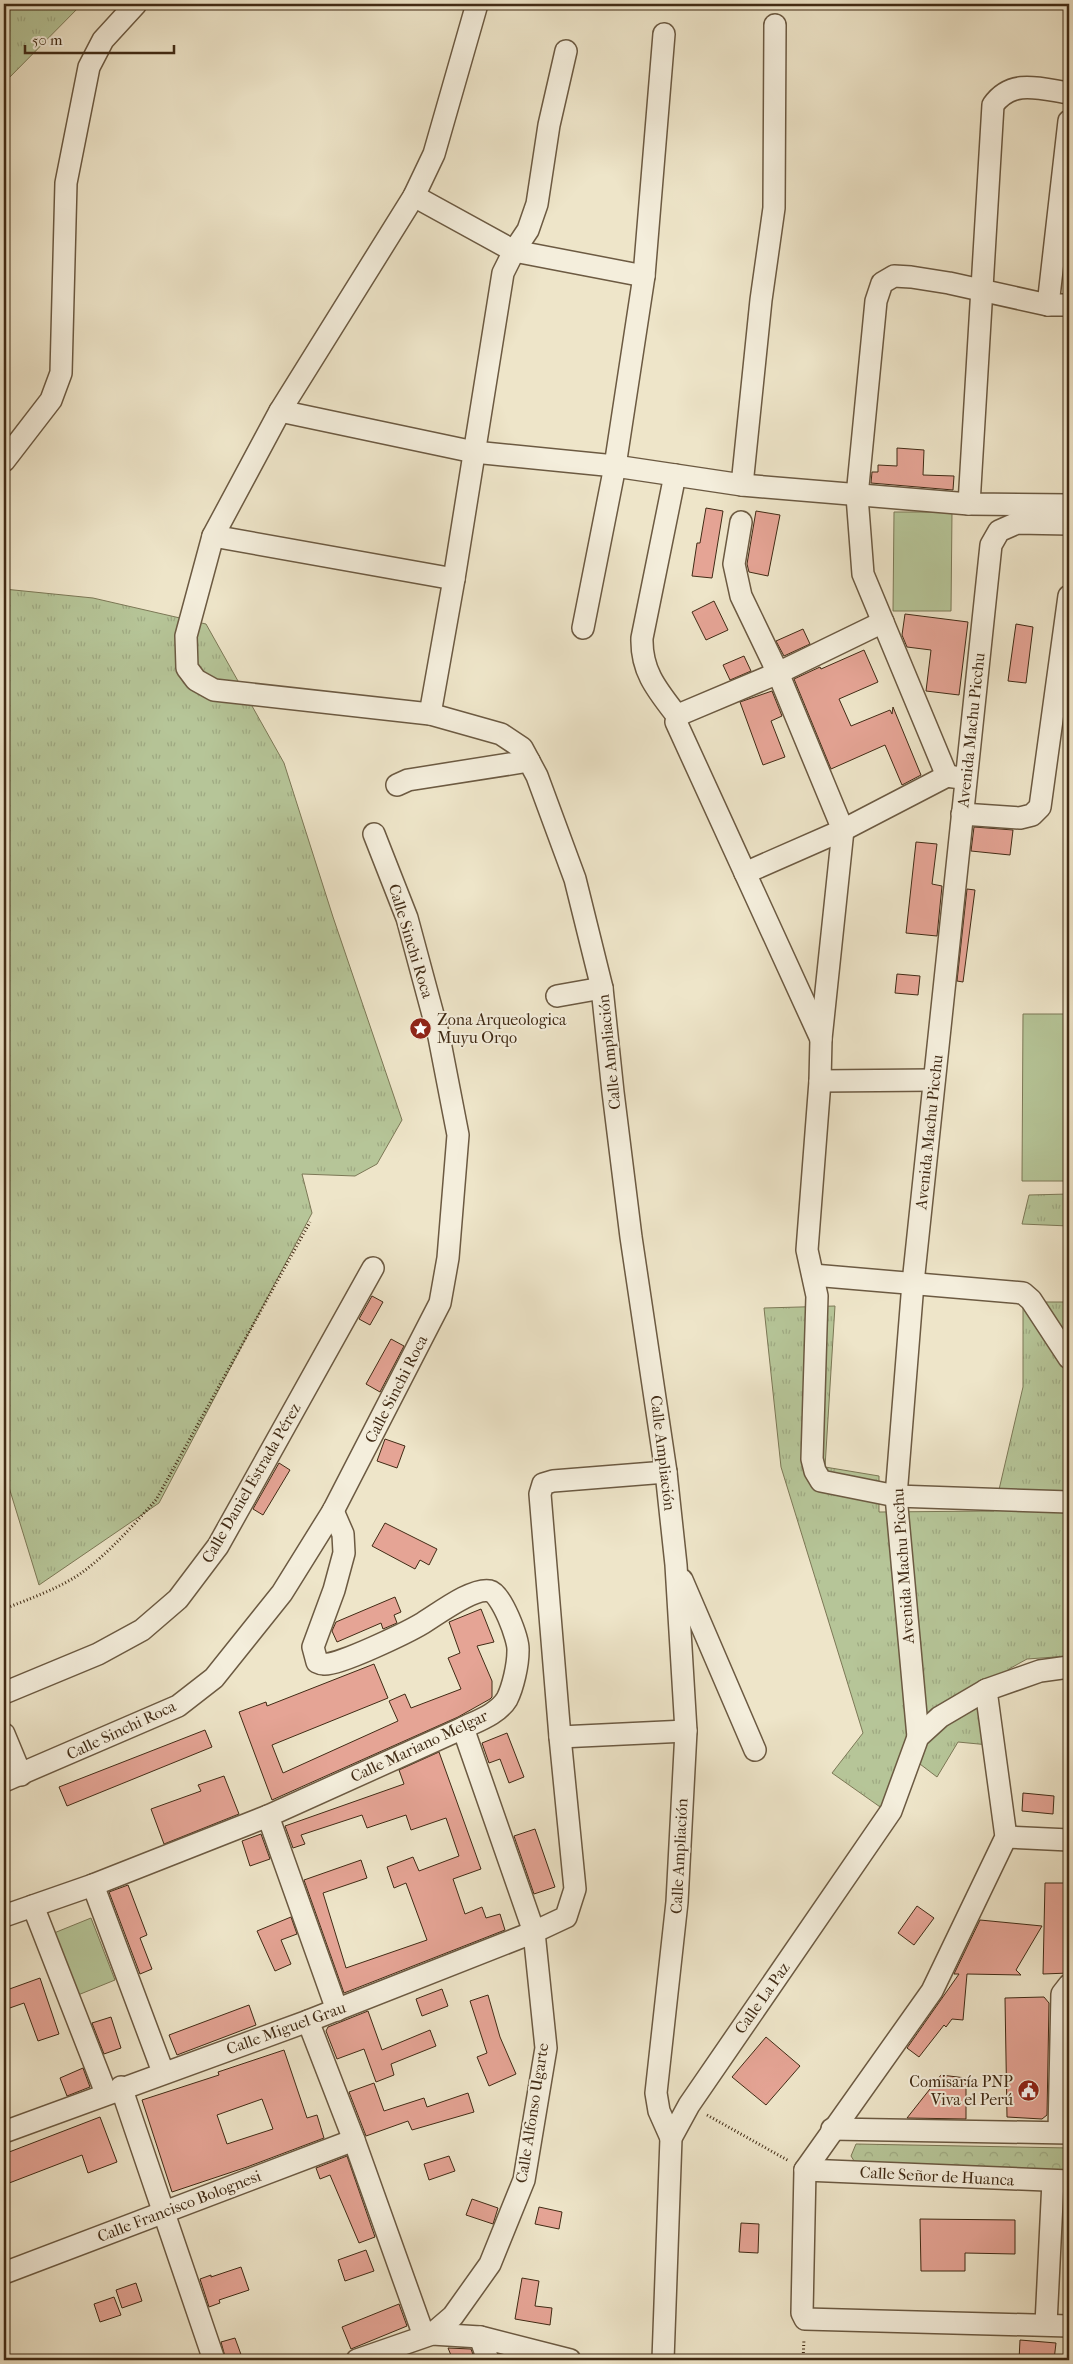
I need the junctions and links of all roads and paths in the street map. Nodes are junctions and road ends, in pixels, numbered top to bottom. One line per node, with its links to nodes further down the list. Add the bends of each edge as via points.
1 (136, 4): 16 (street, via 103,40 89,67 66,183 61,373 51,400)
2 (477, 4): 8 (street, Calle Ampliación, via 434,154)
3 (775, 25): 19 (street, via 774,208)
4 (664, 34): 10 (street)
5 (566, 51): 9 (street, via 549,126 537,204 528,230)
6 (1069, 93): 11 (street, via 1033,87 1015,88 1001,95 993,105)
7 (1069, 122): 12 (street)
8 (414, 196): 9 (street); 14 (street, Calle Ampliación)
9 (514, 251): 10 (street); 15 (street, via 503,273)
10 (644, 276): 17 (street)
11 (982, 290): 12 (street); 20 (street, via 894,276 882,283 876,301); 21 (street)
12 (1048, 304): 13 (street)
13 (1069, 305)
14 (280, 411): 15 (street); 25 (street, Calle Ampliación)
15 (474, 452): 17 (street); 26 (street)
16 (4, 461)
17 (615, 466): 18 (street); 29 (street)
18 (675, 475): 19 (street); 32 (street, via 641,655 650,678)
19 (742, 485): 20 (street)
20 (857, 496): 21 (street); 28 (street, via 863,574)
21 (969, 504): 22 (street)
22 (1069, 505)
23 (741, 522): 30 (street, via 734,564 741,596)
24 (1069, 524): 34 (street, Avenida Machu Picchu, via 1017,524 999,531 991,544)
25 (213, 536): 26 (street); 31 (street, Calle Ampliación, via 186,636 188,668 196,680 214,690)
26 (454, 579): 31 (street)
27 (1069, 596): 36 (street, via 1040,807 1032,815 1020,818)
28 (883, 622): 30 (street); 34 (street)
29 (583, 628)
30 (778, 673): 32 (street); 37 (street)
31 (430, 714): 33 (street, Calle Ampliación, via 501,734 522,748)
32 (678, 717): 39 (street, via 676,722)
33 (533, 768): 35 (street, via 408,780); 40 (street, Calle Ampliación, via 575,879)
34 (956, 778): 36 (street, Avenida Machu Picchu); 37 (street)
35 (396, 785)
36 (962, 814): 43 (street, Avenida Machu Picchu)
37 (843, 830): 39 (street); 42 (street)
38 (374, 834): 53 (street, Calle Sinchi Roca, via 407,918 438,1037 458,1135 448,1258 440,1302)
39 (745, 874): 42 (street)
40 (602, 988): 41 (street); 50 (street, Calle Ampliación, via 631,1237)
41 (557, 996)
42 (821, 1039): 44 (street)
43 (934, 1080): 44 (street); 48 (street, Avenida Machu Picchu)
44 (820, 1081): 47 (street, via 807,1250)
45 (310, 1222): 55 (path, via 156,1500 84,1571)
46 (373, 1268): 58 (street, Calle Daniel Estrada Pérez, via 218,1546 178,1599 142,1630 105,1650)
47 (814, 1275): 48 (street); 51 (street, via 817,1296 812,1459 815,1471 821,1481)
48 (913, 1283): 49 (street, via 1023,1293); 51 (street, Avenida Machu Picchu)
49 (1069, 1358)
50 (666, 1472): 54 (street, Calle Ampliación); 62 (street, via 543,1484 540,1494)
51 (896, 1496): 52 (street); 63 (street, Avenida Machu Picchu)
52 (1069, 1502)
53 (333, 1511): 59 (street, Calle Mariano Melgar, via 344,1534 344,1552 313,1647 317,1662 324,1664 346,1659 420,1625 482,1590 493,1591 499,1597 518,1644 510,1692 498,1709); 65 (street, Calle Sinchi Roca, via 282,1593 214,1678 178,1706)
54 (676, 1565): 60 (street, Calle Ampliación); 64 (street)
55 (4, 1609)
56 (1069, 1667): 57 (street, Calle La Paz, via 1040,1671)
57 (986, 1690): 63 (street, Calle La Paz, via 940,1716); 67 (street)
58 (4, 1693)
59 (463, 1728): 66 (street, Calle Mariano Melgar); 72 (street, Calle Alfonso Ugarte)
60 (686, 1731): 62 (street); 82 (street, Calle Ampliación, via 677,1902 656,2093 659,2111)
61 (4, 1734): 65 (street)
62 (560, 1737): 72 (street, Calle Miguel Grau, via 575,1889 566,1918)
63 (918, 1737): 78 (street, Calle La Paz, via 891,1810)
64 (754, 1750)
65 (13, 1778)
66 (268, 1816): 69 (street, Calle Mariano Melgar); 74 (street)
67 (1006, 1837): 68 (street); 79 (street, via 932,1991)
68 (1069, 1840)
69 (93, 1885): 70 (street, Calle Mariano Melgar); 76 (street)
70 (33, 1906): 71 (street, Calle Mariano Melgar); 77 (street)
71 (4, 1916)
72 (534, 1932): 74 (street, Calle Miguel Grau); 90 (street, Calle Alfonso Ugarte, via 546,2048 524,2180 490,2264 453,2316)
73 (1069, 1985): 81 (street, via 1062,1994)
74 (337, 2010): 75 (street, Calle Miguel Grau)
75 (308, 2021): 76 (street, Calle Miguel Grau); 83 (street)
76 (163, 2072): 77 (street, Calle Miguel Grau)
77 (114, 2090): 80 (street, Calle Miguel Grau); 86 (street)
78 (689, 2105): 82 (street, Calle La Paz); 84 (path)
79 (832, 2129): 81 (street); 84 (street)
80 (4, 2132)
81 (1064, 2132)
82 (671, 2138): 96 (street, Calle La Paz)
83 (354, 2140): 86 (street, Calle Francisco Bolognesi); 90 (street)
84 (804, 2170): 85 (street, Calle Señor de Huanca); 88 (street, via 802,2313 805,2319)
85 (1061, 2181): 88 (street)
86 (164, 2212): 87 (street, Calle Francisco Bolognesi); 92 (street)
87 (4, 2273)
88 (1046, 2324): 89 (street)
89 (1069, 2326)
90 (428, 2335): 91 (street); 93 (street)
91 (480, 2337): 94 (street); 95 (street)
92 (214, 2360)
93 (357, 2360)
94 (488, 2360)
95 (570, 2360)
96 (663, 2360)

